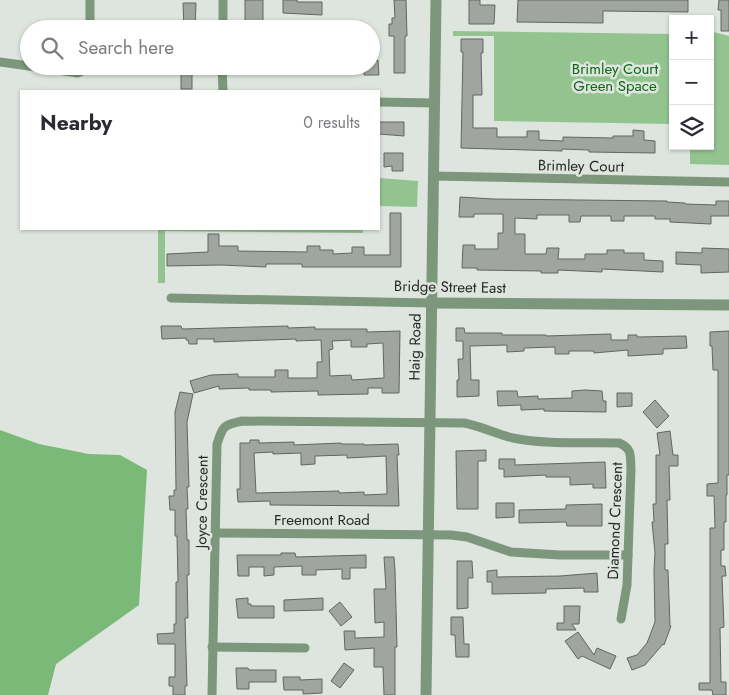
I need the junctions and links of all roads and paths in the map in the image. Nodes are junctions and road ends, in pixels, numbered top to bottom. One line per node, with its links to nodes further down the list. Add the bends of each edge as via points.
1 (90, 0): 4 (street)
2 (223, 0): 5 (street)
3 (436, 0): 11 (street, Haig Road)
4 (90, 20)
5 (223, 20)
6 (0, 62): 7 (street)
7 (20, 65)
8 (222, 75): 9 (street)
9 (223, 90)
10 (380, 102): 11 (street)
11 (435, 102): 12 (street, Haig Road)
12 (434, 176): 13 (street, Brimley Court); 15 (street, Haig Road)
13 (729, 182)
14 (172, 298): 15 (street, Bridge Street East)
15 (431, 303): 16 (street, Bridge Street East); 17 (street, Haig Road)
16 (729, 305)
17 (429, 422): 18 (street, Joyce Crescent, via 242,420 228,424 217,444); 19 (street, Haig Road); 20 (street, Diamond Crescent, via 475,425 512,438 619,443 626,446 630,451 631,469)
18 (215, 534): 19 (street, Freemont Road); 22 (street, Joyce Crescent)
19 (429, 535): 20 (street, Freemont Road, via 466,537 511,552); 25 (street, Haig Road)
20 (628, 555): 21 (street, Diamond Crescent)
21 (621, 619)
22 (212, 647): 23 (street); 24 (street, Joyce Crescent)
23 (305, 648)
24 (212, 695)
25 (426, 695)

